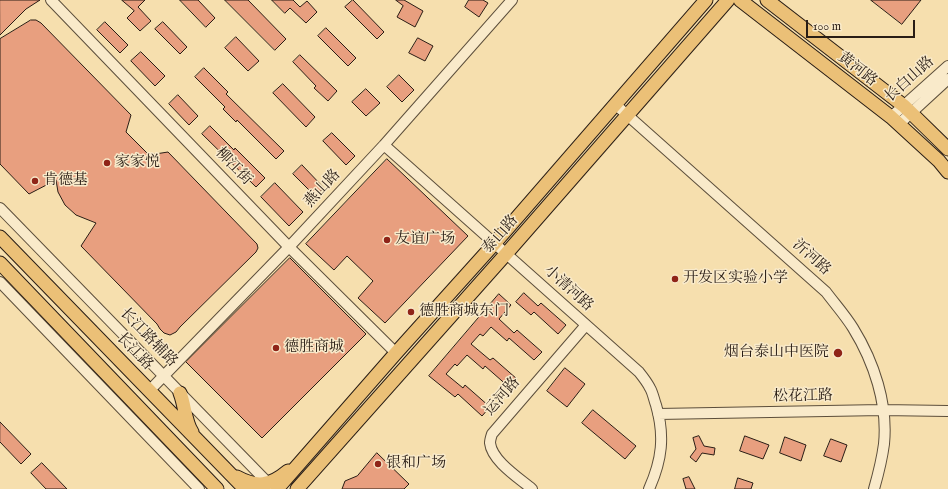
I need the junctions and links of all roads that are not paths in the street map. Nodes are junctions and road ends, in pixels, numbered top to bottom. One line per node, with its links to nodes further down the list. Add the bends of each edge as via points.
1 (51, 0): 19 (street, 柳江街)
2 (512, 0): 13 (street, 燕山路)
3 (706, 0): 9 (main road, 泰山路)
4 (728, 0): 11 (main road, 泰山路)
5 (740, 0): 12 (main road, 黄河路)
6 (767, 0): 10 (main road, 黄河路)
7 (948, 66): 10 (street, 长白山路)
8 (948, 78): 10 (street, 长白山路)
9 (616, 105): 11 (street, 沂河路); 18 (main road, 泰山路)
10 (907, 110): 12 (street, 长白山路); 14 (main road, 黄河路)
11 (628, 115): 20 (main road, 泰山路); 28 (street, 沂河路, via 826,292 853,328 871,363 880,390)
12 (895, 120): 15 (main road, 黄河路)
13 (384, 145): 18 (street, 小清河路); 19 (street, 燕山路)
14 (948, 149)
15 (948, 172)
16 (0, 208): 25 (street, 长江路辅路)
17 (0, 237): 26 (main road, 长江路)
18 (494, 244): 20 (street, 小清河路); 24 (main road, 泰山路)
19 (289, 247): 24 (street, 柳江街); 25 (street, 燕山路)
20 (506, 254): 23 (street, 小清河路); 32 (main road, 泰山路)
21 (0, 263): 34 (main road)
22 (0, 282): 36 (street)
23 (586, 325): 30 (street, 小清河路, via 639,372 651,388); 42 (street, 运河路, via 492,434 490,443 495,456)
24 (396, 353): 35 (main road, 泰山路, via 302,460)
25 (164, 375): 26 (street, 燕山路); 27 (street, 长江路辅路)
26 (149, 391): 31 (main road, 长江路)
27 (180, 393): 31 (main road, via 190,428); 35 (street, 长江路辅路)
28 (882, 410): 29 (street, 松花江路); 30 (street, 松花江路); 44 (street, 沂河路, via 884,444)
29 (948, 411)
30 (658, 414): 43 (street, 小清河路, via 661,450 656,474)
31 (196, 439): 33 (main road, 长江路)
32 (313, 470): 40 (main road, 泰山路); 41 (main road)
33 (229, 472): 35 (main road, via 248,483); 39 (main road, 长江路)
34 (204, 475): 37 (main road); 38 (main road)
35 (273, 487)
36 (199, 489)
37 (211, 489)
38 (217, 489)
39 (245, 489)
40 (297, 489)
41 (305, 489)
42 (532, 489)
43 (649, 489)
44 (874, 489)

